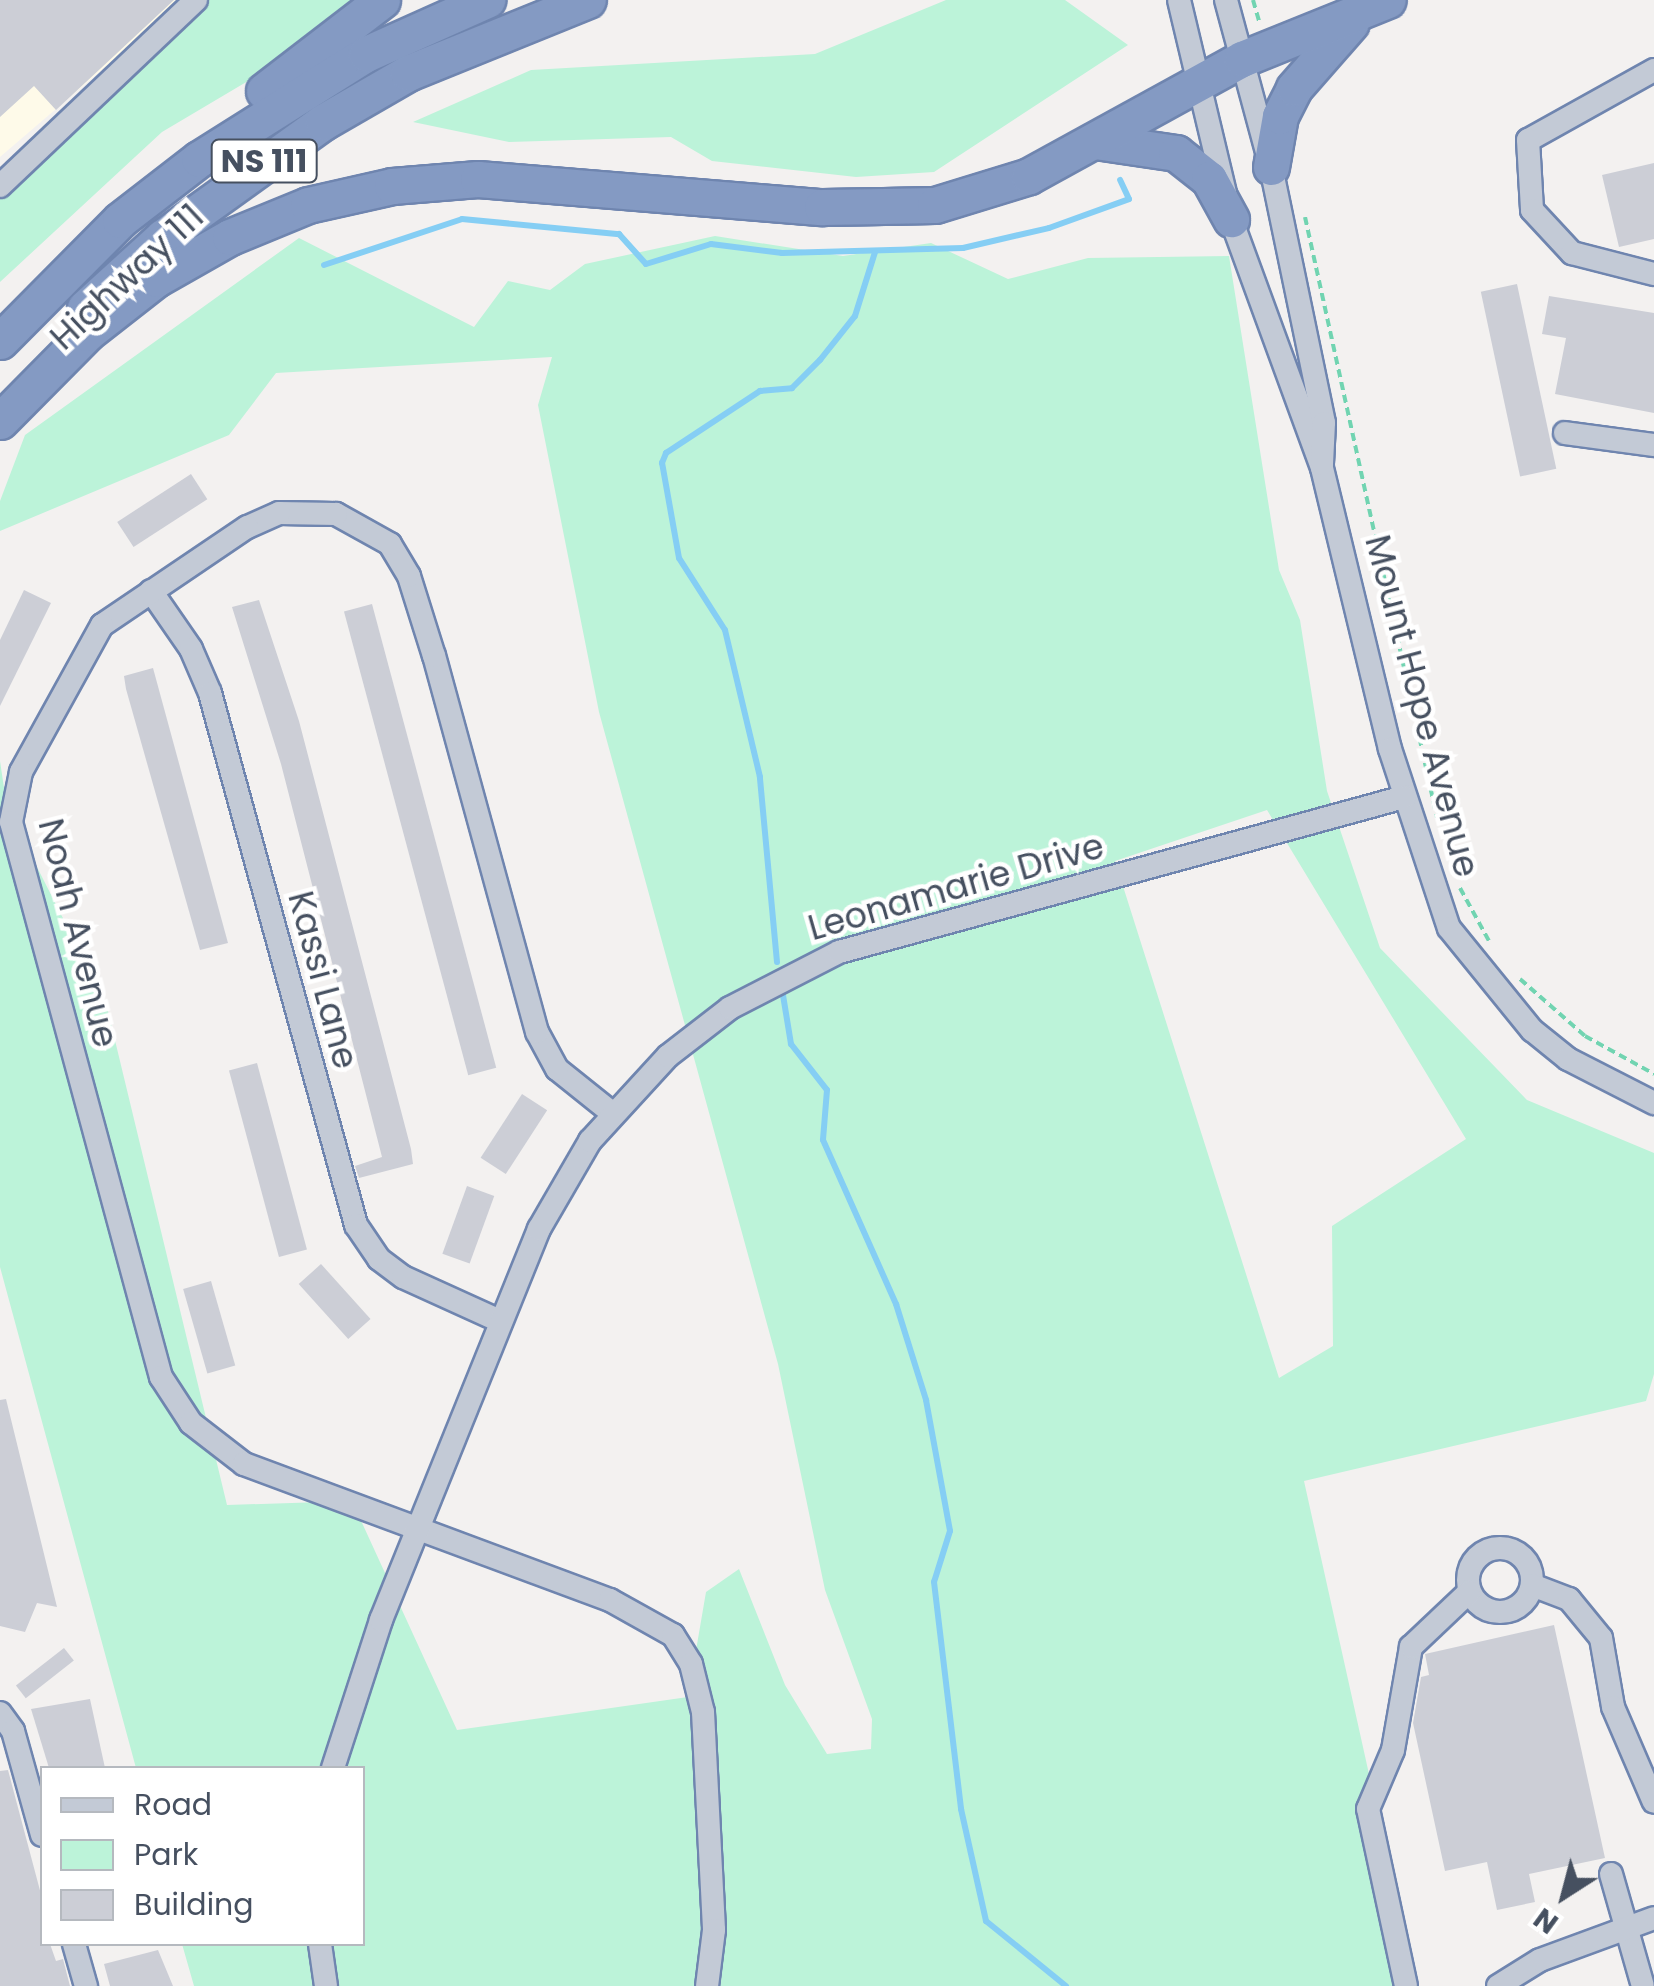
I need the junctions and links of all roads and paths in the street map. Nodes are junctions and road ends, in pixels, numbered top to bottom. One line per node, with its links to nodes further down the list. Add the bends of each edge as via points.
1 (196, 0): 15 (street)
2 (382, 0): 19 (highway, via 120,202)
3 (488, 0): 20 (highway, Highway 111 / NS 111, via 366,54 198,159 120,220)
4 (588, 0): 21 (highway, Highway 111 / NS 111, via 408,73 242,176 97,296)
5 (1179, 0): 12 (street, Mount Hope Avenue)
6 (1226, 0): 10 (street, Mount Hope Avenue)
7 (1254, 0): 10 (path)
8 (1388, 0): 9 (highway)
9 (1355, 18): 10 (highway); 14 (highway, via 1294,88 1280,116)
10 (1254, 53): 12 (highway); 14 (street, Mount Hope Avenue)
11 (1654, 70): 18 (street, via 1528,140 1532,210 1572,253)
12 (1197, 82): 13 (highway); 17 (street, Mount Hope Avenue)
13 (1094, 141): 17 (highway, via 1176,153 1209,179); 22 (highway, via 999,188 899,209 492,180 434,181 336,198 242,231 156,279 87,334)
14 (1271, 166): 25 (street, Mount Hope Avenue, via 1324,422)
15 (0, 186)
16 (1302, 206): 28 (path, via 1362,491 1428,755)
17 (1231, 219): 25 (street, Mount Hope Avenue)
18 (1654, 274)
19 (0, 323)
20 (0, 341)
21 (0, 407)
22 (0, 421)
23 (1565, 434): 24 (street)
24 (1654, 445)
25 (1322, 468): 27 (street, Mount Hope Avenue)
26 (152, 592): 34 (street, Noah Avenue, via 247,528 289,511 336,514 390,544 410,576 537,1032 557,1069); 35 (street, Kassi Lane, via 191,648 210,693 356,1225 403,1277); 36 (street, Noah Avenue, via 88,643 21,772 11,816 112,1210 158,1369 191,1423 256,1470)
27 (1404, 797): 33 (street, Mount Hope Avenue, via 1450,928 1496,992 1568,1059); 34 (street, Leonamarie Drive, via 839,952 730,1008 668,1056)
28 (1438, 826)
29 (1456, 878): 30 (path)
30 (1496, 951)
31 (1506, 965): 32 (path, via 1586,1036)
32 (1654, 1074)
33 (1654, 1103)
34 (612, 1113): 35 (street, Leonamarie Drive, via 555,1196)
35 (500, 1321): 36 (street, Leonamarie Drive)
36 (416, 1532): 40 (street, Leonamarie Drive); 50 (street, via 630,1607 666,1629 686,1653 703,1712 714,1930)
37 (1532, 1585): 38 (street, via 1512,1610 1480,1606); 38 (street, via 1520,1554 1487,1550 1467,1576); 41 (street, via 1569,1599 1601,1638 1613,1707)
38 (1470, 1592): 51 (street, via 1411,1647 1392,1750 1368,1809)
39 (0, 1712): 42 (street, via 12,1731)
40 (334, 1766)
41 (1654, 1802)
42 (40, 1828)
43 (1611, 1874): 45 (street)
44 (1654, 1918): 45 (street)
45 (1625, 1928): 52 (street, via 1520,1969); 53 (street)
46 (75, 1946): 48 (street)
47 (320, 1946): 49 (street)
48 (86, 1986)
49 (326, 1986)
50 (706, 1986)
51 (1406, 1986)
52 (1498, 1986)
53 (1642, 1986)

